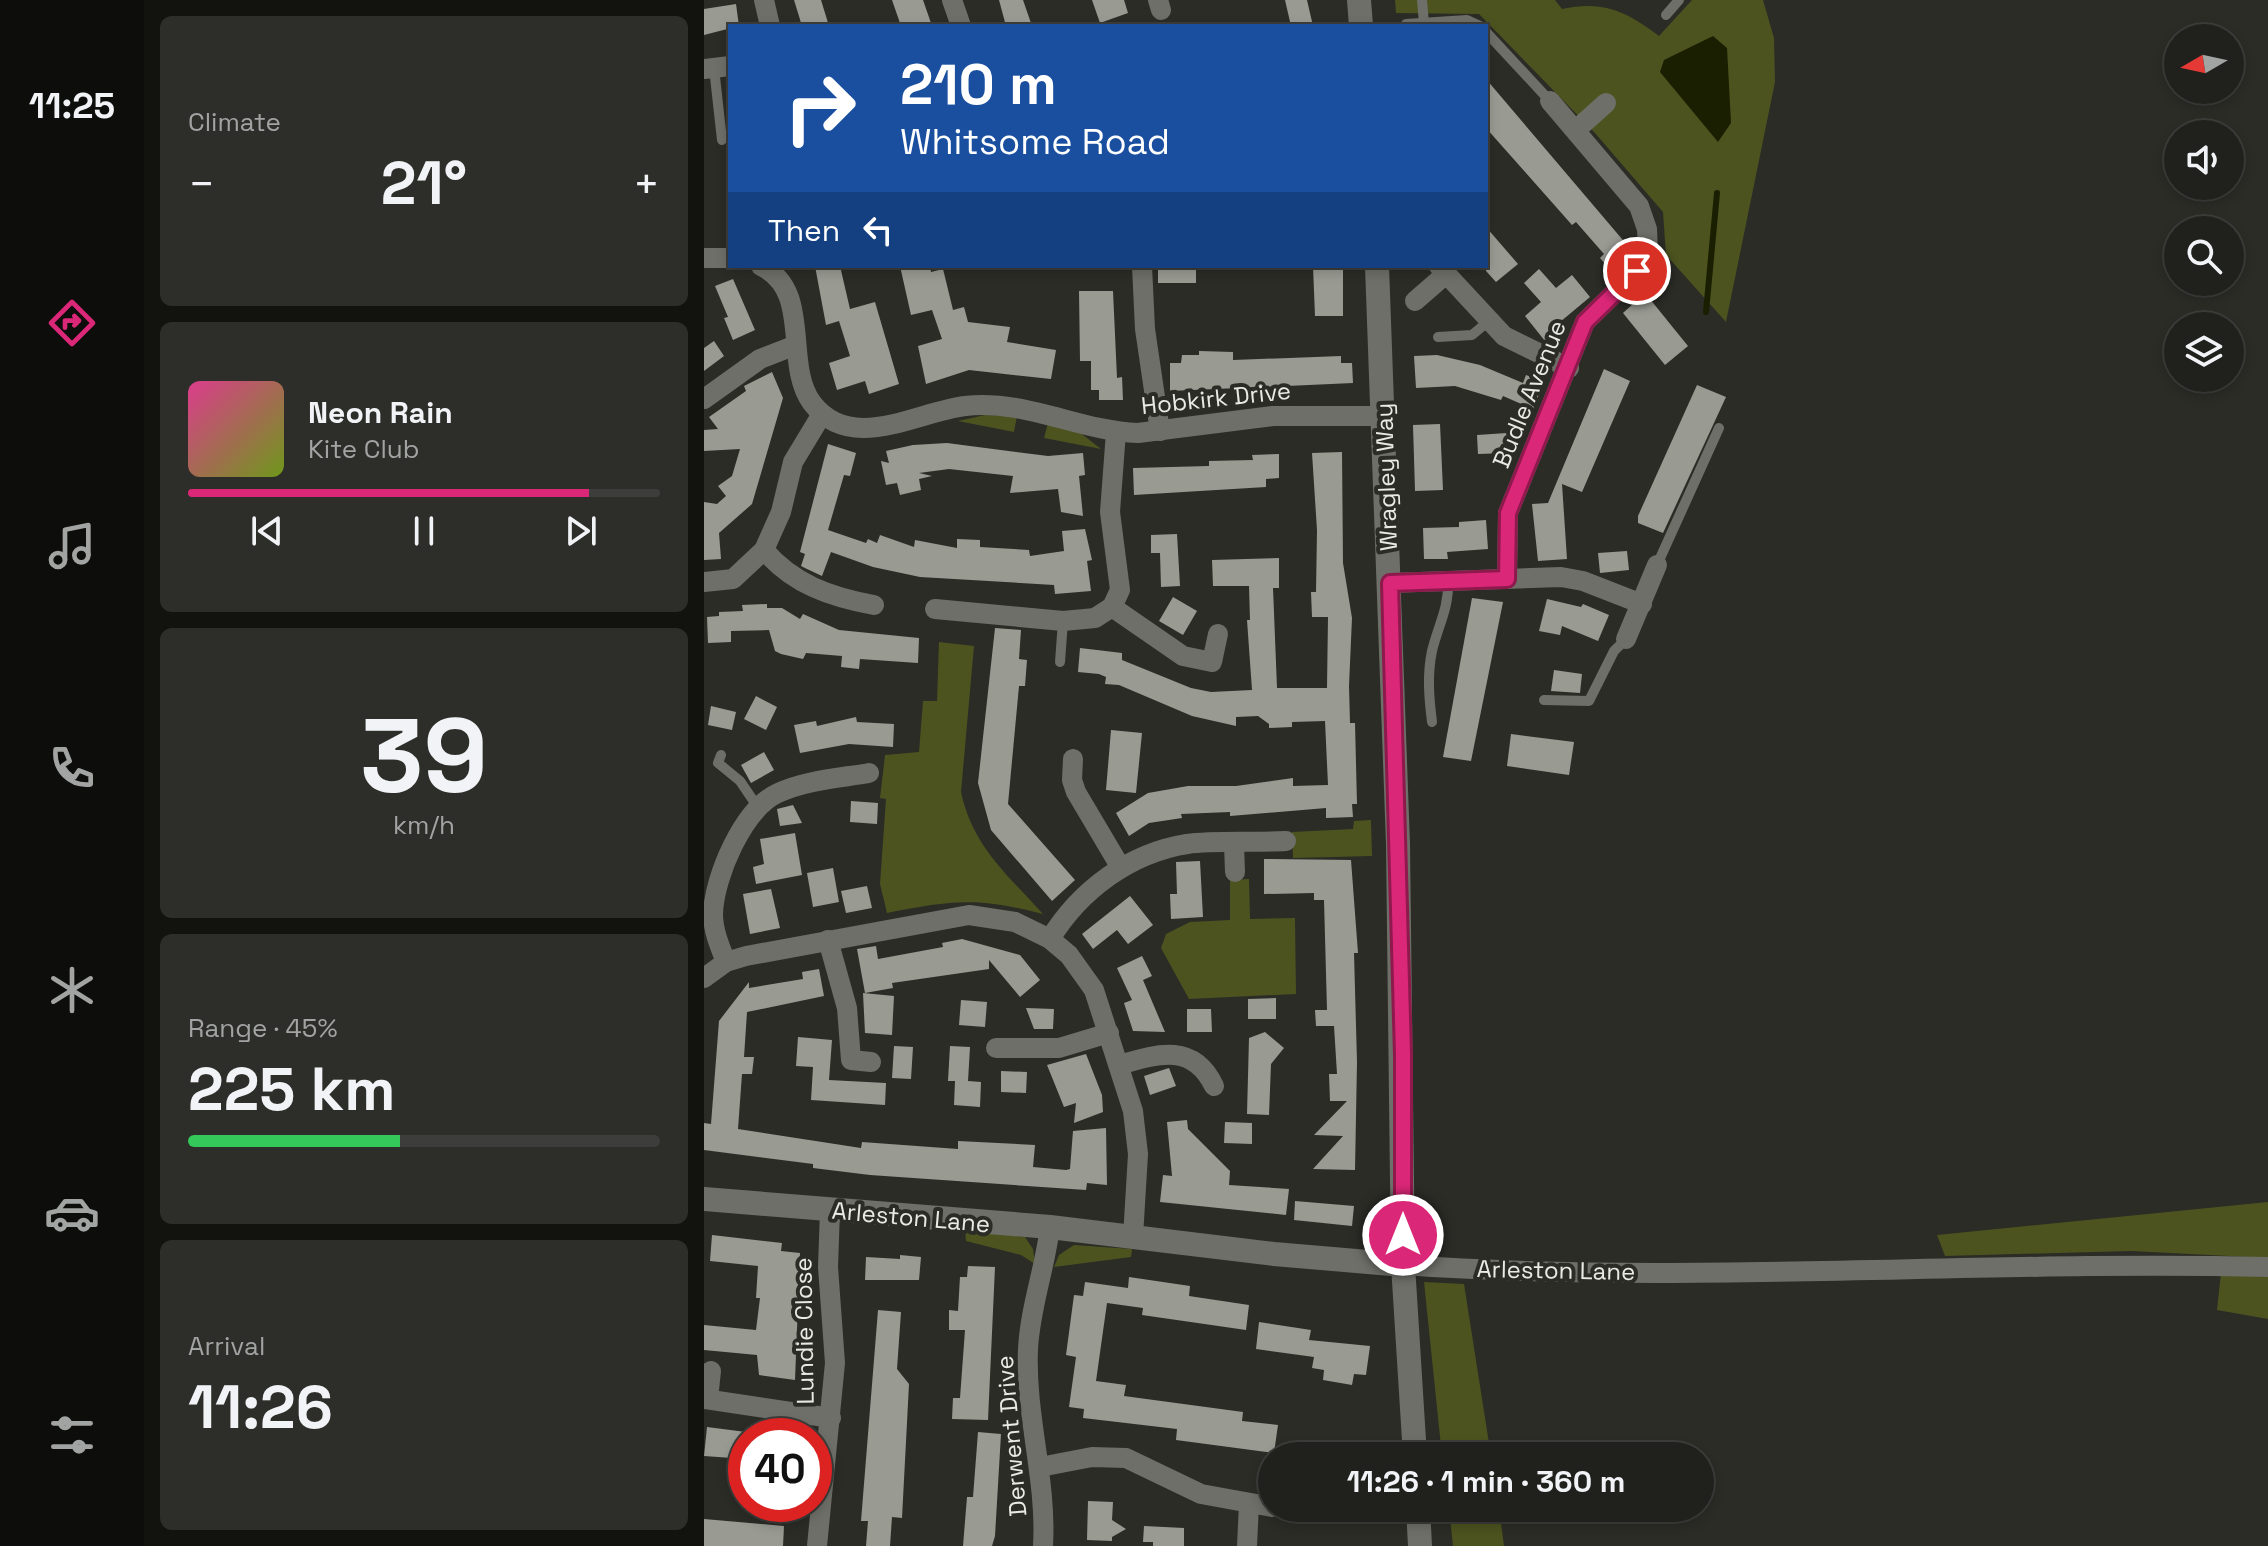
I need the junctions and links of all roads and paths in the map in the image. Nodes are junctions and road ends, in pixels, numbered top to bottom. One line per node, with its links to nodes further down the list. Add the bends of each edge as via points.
1 (764, 0): 8 (street)
2 (952, 0): 9 (street)
3 (1359, 0): 10 (street)
4 (1422, 0): 7 (lane)
5 (1679, 0): 6 (lane)
6 (1666, 15)
7 (1424, 23): 11 (lane); 12 (lane)
8 (770, 24)
9 (960, 24)
10 (1361, 24)
11 (1406, 24)
12 (1476, 24)
13 (1488, 34): 15 (lane)
14 (716, 67): 18 (lane)
15 (1550, 101): 17 (street, Budle Avenue)
16 (1606, 103): 17 (street)
17 (1577, 129): 29 (street, Budle Avenue, via 1639,206 1648,251 1637,271 1585,322)
18 (722, 140)
19 (704, 258): 20 (street)
20 (728, 258)
21 (770, 268): 28 (street, via 793,313)
22 (1142, 268): 34 (street)
23 (1377, 268): 32 (street, Wragley Way)
24 (1442, 270): 25 (street); 26 (street)
25 (1415, 301)
26 (1490, 320): 27 (lane, via 1472,335); 29 (street, via 1522,348)
27 (1438, 337)
28 (796, 345): 30 (street, via 760,359); 31 (street, via 802,383)
29 (1569, 368): 38 (street, Budle Avenue, via 1508,513)
30 (704, 399)
31 (822, 414): 35 (street, Hobkirk Drive, via 857,428 886,427 964,406 1008,406); 36 (street, via 793,462 781,512)
32 (1384, 416): 34 (street, Hobkirk Drive, via 1273,416); 41 (street, Wragley Way)
33 (1719, 428): 37 (lane)
34 (1160, 431): 35 (street, Hobkirk Drive)
35 (1116, 432): 44 (street, via 1110,512 1120,590)
36 (764, 550): 39 (street, via 733,579); 42 (street, via 812,589)
37 (1657, 565): 43 (street)
38 (1507, 579): 40 (street); 43 (street, via 1572,579)
39 (704, 582)
40 (1448, 582): 41 (street); 51 (lane, via 1449,603 1432,650)
41 (1390, 583): 73 (street, Wragley Way, via 1403,1055)
42 (864, 598)
43 (1642, 604): 48 (street)
44 (1112, 607): 46 (street, via 1095,618); 47 (street, via 1183,656 1212,662)
45 (935, 609): 46 (street)
46 (1063, 621): 49 (lane)
47 (1218, 634)
48 (1626, 639): 50 (lane, via 1614,651 1589,701)
49 (1060, 662)
50 (1544, 700)
51 (1432, 722)
52 (721, 755): 55 (lane, via 718,763 740,781)
53 (1073, 759): 58 (street, via 1076,792)
54 (869, 773): 55 (street, via 806,784)
55 (757, 806): 62 (street, via 715,901 715,931)
56 (1286, 841): 57 (street)
57 (1234, 844): 58 (street, via 1190,843); 59 (street)
58 (1121, 868): 60 (street, via 1073,908)
59 (1235, 872)
60 (1050, 939): 61 (street, via 1015,922 969,915); 64 (street, via 1084,973)
61 (828, 940): 62 (street); 66 (street, via 847,1008 851,1060)
62 (726, 962): 63 (street)
63 (704, 978)
64 (1109, 1033): 65 (street, via 1059,1048); 67 (street)
65 (996, 1048)
66 (871, 1062)
67 (1119, 1065): 68 (street, via 1171,1053 1207,1071); 72 (street, via 1133,1111 1138,1154)
68 (1214, 1086)
69 (704, 1199): 70 (street, Arleston Lane)
70 (830, 1210): 71 (street, Arleston Lane); 77 (street, Lundie Close, via 835,1363)
71 (1050, 1227): 72 (street, Arleston Lane); 79 (street, Derwent Drive, via 1028,1350)
72 (1133, 1237): 73 (street, Arleston Lane)
73 (1403, 1265): 74 (street, Arleston Lane, via 1593,1272 2130,1263); 78 (street, Wragley Way)
74 (2268, 1267)
75 (711, 1371): 76 (street)
76 (706, 1399): 77 (street)
77 (831, 1418)
78 (1414, 1442)
79 (1040, 1467): 80 (street, via 1092,1457 1126,1458 1201,1494); 85 (street, Derwent Drive)
80 (1249, 1504): 81 (street); 86 (street)
81 (1258, 1505)
82 (820, 1522): 84 (street, Lundie Close)
83 (1419, 1522): 87 (street)
84 (817, 1546)
85 (1043, 1546)
86 (1247, 1546)
87 (1420, 1546)

